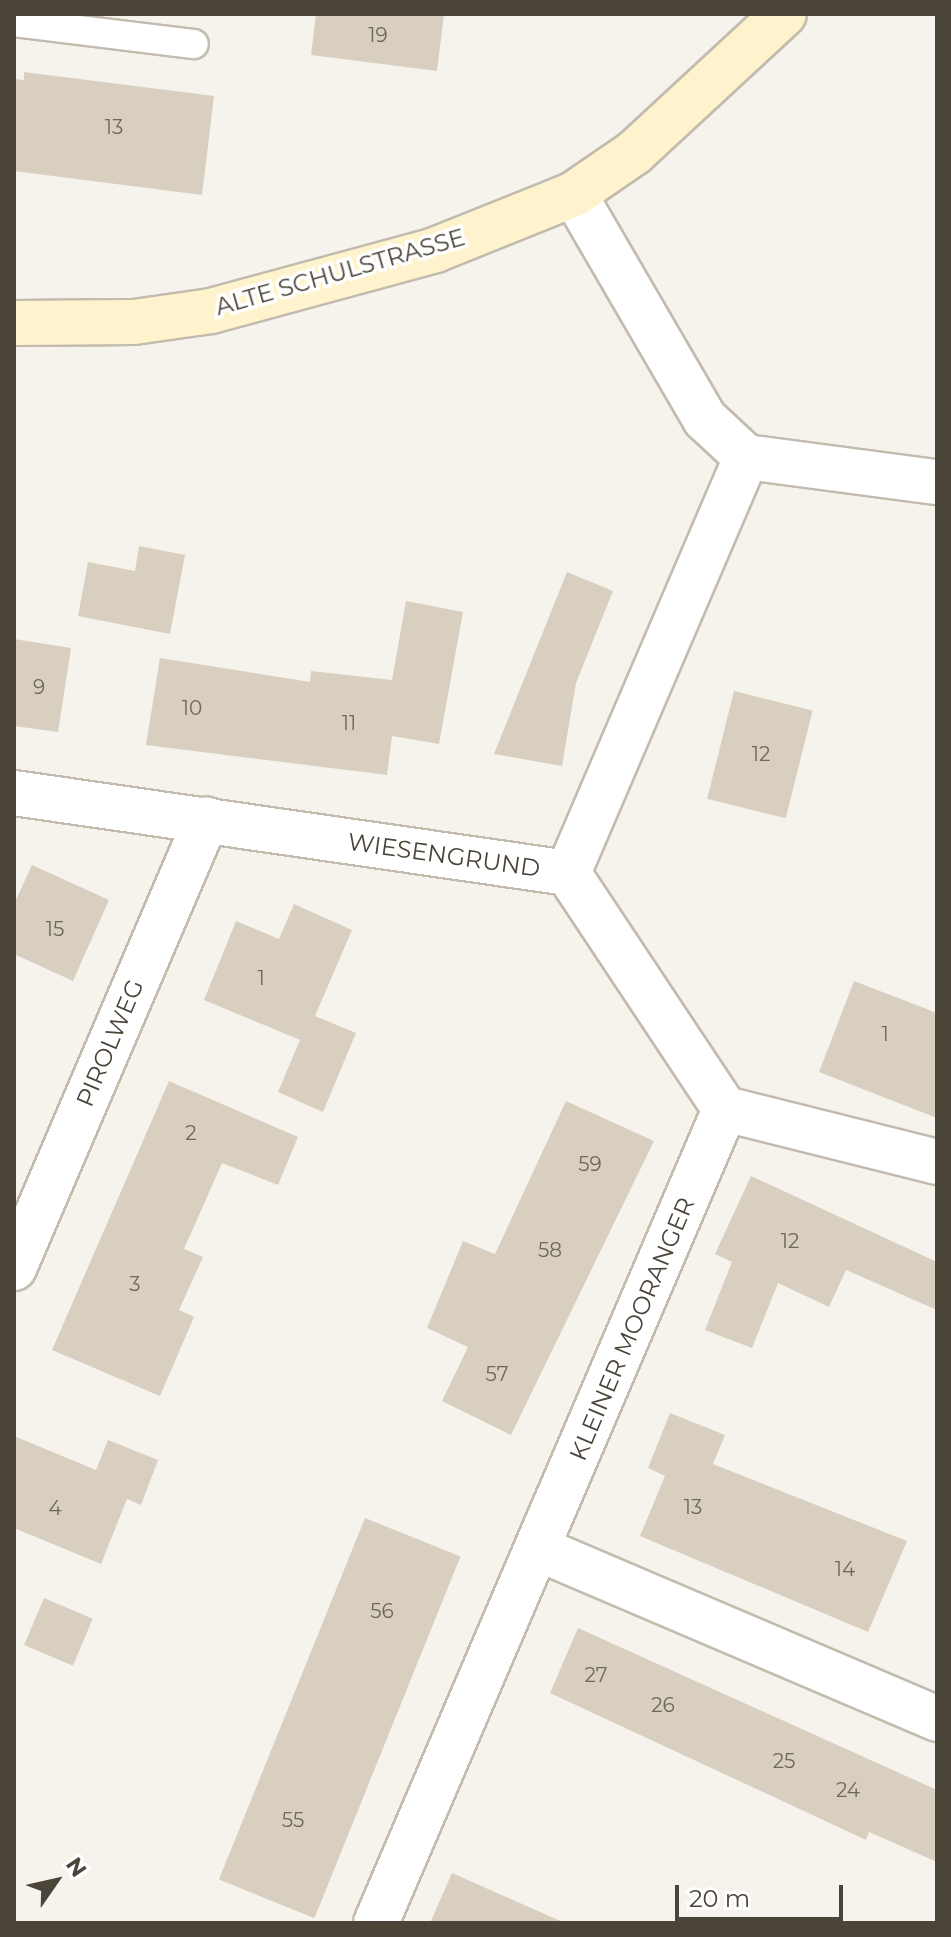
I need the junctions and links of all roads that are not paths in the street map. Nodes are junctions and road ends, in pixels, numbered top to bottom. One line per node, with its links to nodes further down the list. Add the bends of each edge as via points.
1 (784, 14): 4 (street, ALTE SCHULSTRASSE, via 635,152)
2 (14, 22): 3 (lane)
3 (194, 44)
4 (574, 194): 5 (street, ALTE SCHULSTRASSE, via 435,250 211,311 134,322); 6 (street, via 705,419)
5 (14, 323)
6 (746, 457): 7 (street); 10 (street, WIESENGRUND)
7 (937, 482)
8 (14, 793): 9 (street, WIESENGRUND)
9 (206, 819): 10 (street, WIESENGRUND); 13 (street, PIROLWEG)
10 (568, 873): 11 (street)
11 (725, 1109): 12 (street); 14 (street, KLEINER MOORANGER)
12 (937, 1162)
13 (14, 1268)
14 (539, 1549): 15 (street); 16 (street, KLEINER MOORANGER)
15 (937, 1719)
16 (376, 1923)

